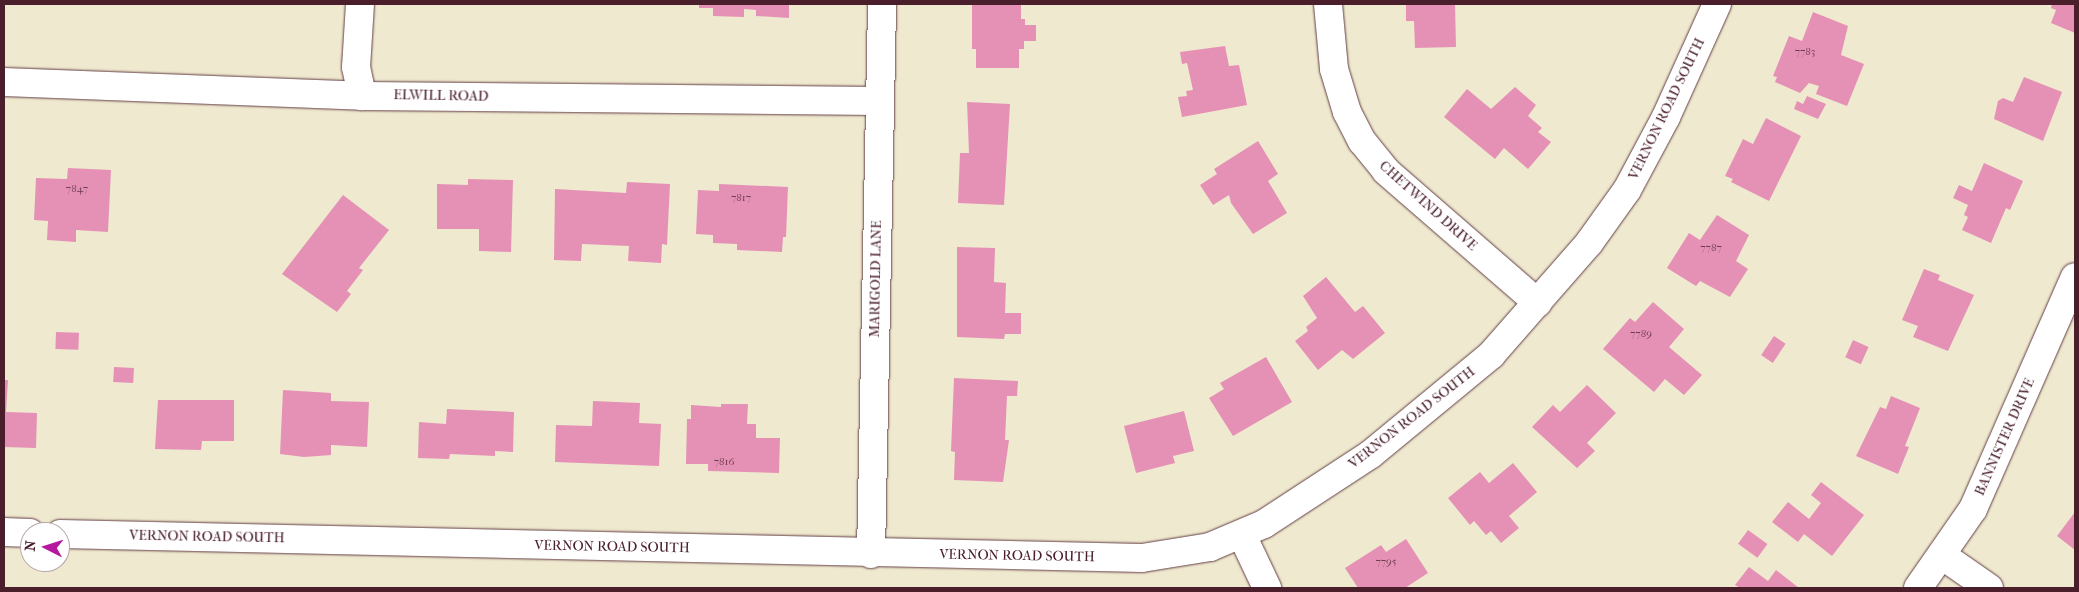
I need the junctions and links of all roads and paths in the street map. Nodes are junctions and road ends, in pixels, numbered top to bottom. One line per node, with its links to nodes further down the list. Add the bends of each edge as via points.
1 (360, 4): 6 (street, via 356,67)
2 (882, 4): 7 (street, MARIGOLD LANE)
3 (1328, 4): 9 (street, CHETWIND DRIVE, via 1334,69 1347,112 1362,141 1386,171)
4 (1717, 4): 9 (street, VERNON ROAD SOUTH, via 1666,118 1627,190 1589,244)
5 (4, 82): 6 (street, ELWILL ROAD)
6 (362, 96): 7 (street, ELWILL ROAD)
7 (879, 101): 14 (street, MARIGOLD LANE)
8 (2075, 277): 15 (street, BANNISTER DRIVE, via 1973,509)
9 (1538, 302): 13 (street, VERNON ROAD SOUTH, via 1491,355 1371,454)
10 (4, 532): 11 (street)
11 (20, 533)
12 (70, 534): 14 (street, VERNON ROAD SOUTH)
13 (1242, 535): 14 (street, VERNON ROAD SOUTH, via 1210,546 1142,558); 16 (street)
14 (872, 554)
15 (1943, 556): 17 (street, BANNISTER DRIVE); 18 (street)
16 (1267, 588)
17 (1918, 588)
18 (1988, 588)

